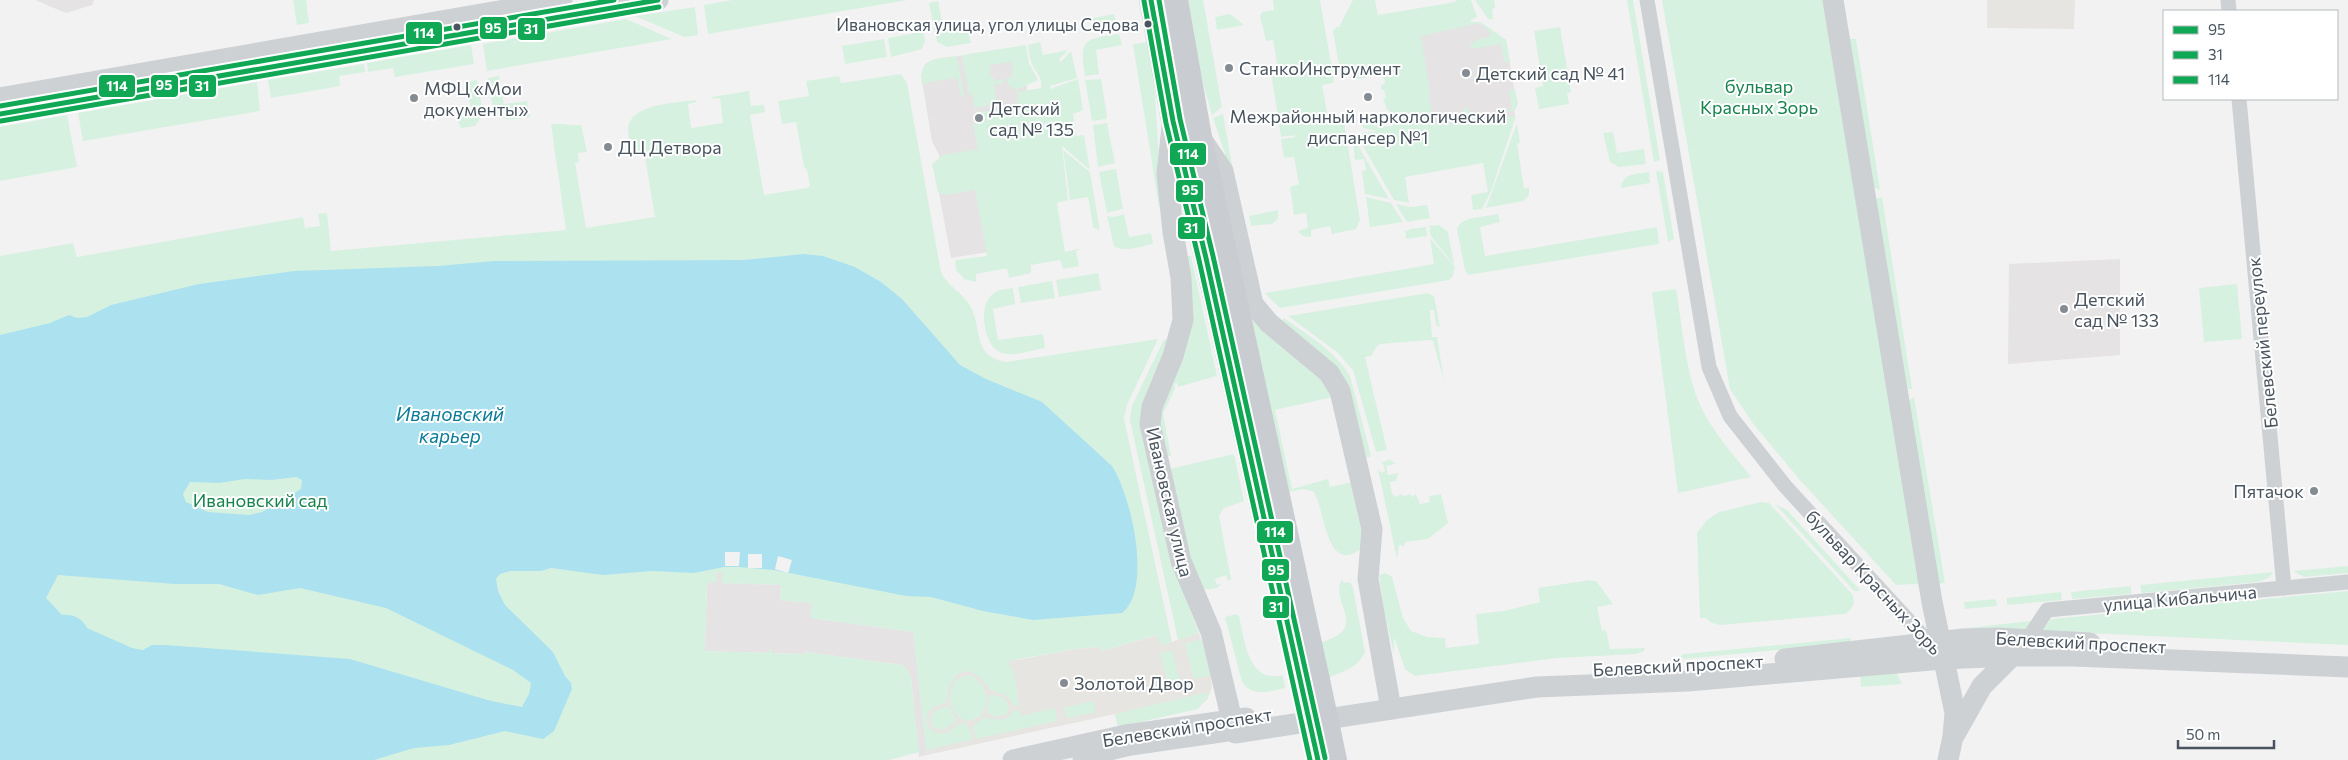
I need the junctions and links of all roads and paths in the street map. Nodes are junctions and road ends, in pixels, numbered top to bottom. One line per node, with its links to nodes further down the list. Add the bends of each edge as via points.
1 (562, 0): 7 (street)
2 (658, 0): 9 (street)
3 (1151, 0): 10 (main road, Ивановская улица)
4 (1176, 0): 11 (main road, Ивановская улица)
5 (1647, 0): 17 (street, бульвар Красных Зорь, via 1709,367 1730,416 1786,486)
6 (1833, 0): 17 (street, бульвар Красных Зорь)
7 (0, 98)
8 (2239, 100): 15 (street, Белевский переулок)
9 (0, 114)
10 (1173, 121): 12 (main road, Ивановская улица); 13 (street, Ивановская улица, via 1167,174)
11 (1200, 137): 21 (main road, Ивановская улица); 22 (street, Ивановская улица, via 1223,171 1253,304 1261,316 1329,373 1340,391 1372,529 1368,579)
12 (1198, 227): 13 (street, via 1190,221 1182,221); 21 (main road, Ивановская улица)
13 (1173, 232): 23 (street, Ивановская улица, via 1181,278 1183,320 1173,356 1152,407 1150,424 1180,561 1211,632)
14 (2348, 582): 15 (street, улица Кибальчича)
15 (2284, 588): 16 (street, улица Кибальчича, via 2047,610)
16 (2028, 639): 17 (street, Белевский проспект, via 1989,638); 18 (street, Белевский проспект)
17 (1938, 648): 19 (street, Белевский проспект); 22 (street, Белевский проспект, via 1692,667 1533,674); 24 (street, via 1955,713)
18 (2348, 654)
19 (2012, 656): 20 (street, Белевский проспект); 24 (street, via 1982,686)
20 (2348, 667)
21 (1309, 682): 27 (main road, Ивановская улица, bridge); 28 (main road, Ивановская улица, bridge)
22 (1390, 703): 23 (street, Белевский проспект)
23 (1234, 726): 25 (street, Белевский проспект, via 1126,735); 26 (street, Белевский проспект)
24 (1953, 736): 29 (street)
25 (1013, 760)
26 (1080, 760)
27 (1318, 760)
28 (1335, 760)
29 (1948, 760)

